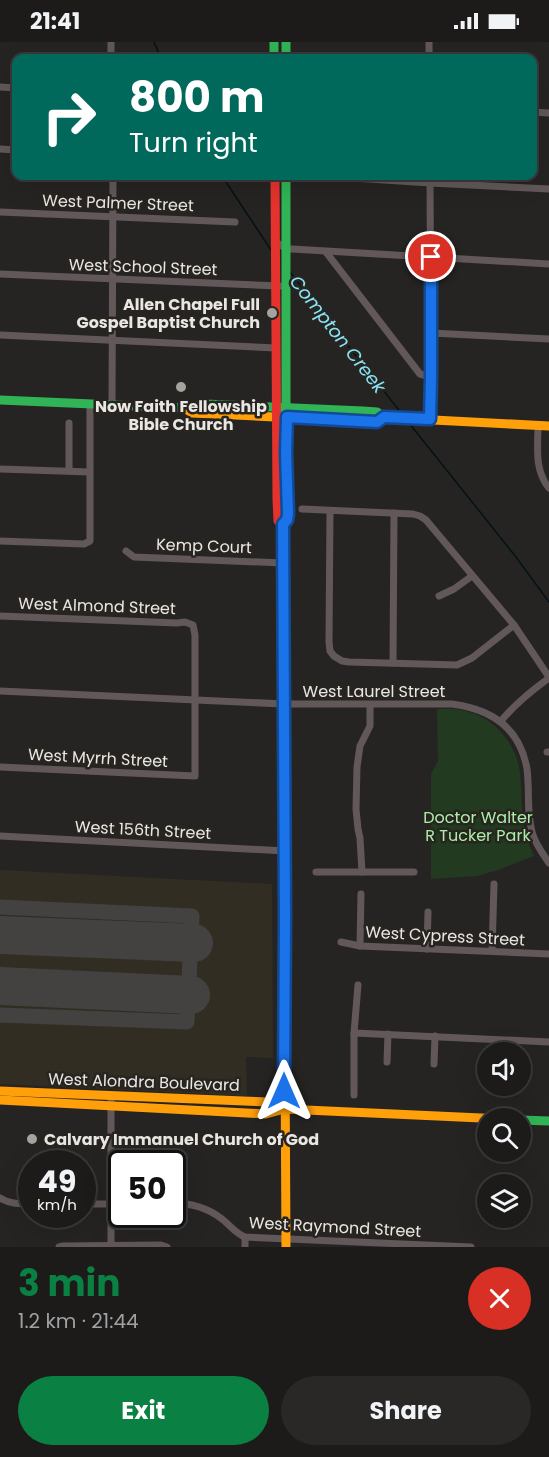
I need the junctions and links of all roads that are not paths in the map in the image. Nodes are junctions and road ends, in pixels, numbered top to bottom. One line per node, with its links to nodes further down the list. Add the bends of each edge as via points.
1 (113, 180): 8 (street)
2 (275, 180): 10 (main road)
3 (286, 180): 11 (main road)
4 (430, 180): 13 (street)
5 (442, 180): 6 (street)
6 (549, 189)
7 (0, 212): 8 (street, West Palmer Street)
8 (113, 217): 9 (street, West Palmer Street); 16 (street)
9 (235, 222)
10 (276, 241): 11 (street); 17 (main road, via 276,272)
11 (286, 249): 12 (street); 17 (main road)
12 (326, 252): 13 (street); 23 (street, via 420,374)
13 (431, 257): 14 (street); 18 (street)
14 (549, 264)
15 (0, 274): 16 (street, West School Street)
16 (113, 280): 17 (street, West School Street); 21 (street)
17 (282, 285): 22 (main road); 28 (main road)
18 (431, 333): 20 (street); 23 (street)
19 (0, 334): 21 (street)
20 (549, 339)
21 (112, 341): 22 (street); 26 (street)
22 (276, 348): 27 (main road)
23 (431, 377): 29 (street)
24 (0, 400): 25 (main road)
25 (90, 404): 26 (main road); 35 (street)
26 (112, 405): 27 (main road, via 184,408 205,404)
27 (276, 412): 28 (main road); 40 (main road, via 278,521)
28 (286, 413): 29 (main road, via 377,412 389,417); 40 (main road, via 288,514)
29 (430, 419): 31 (main road)
30 (69, 423): 34 (street)
31 (538, 425): 32 (main road); 36 (street, via 538,468)
32 (549, 426)
33 (0, 469): 34 (street)
34 (69, 471): 35 (street)
35 (90, 472): 41 (street, via 90,541)
36 (549, 488)
37 (302, 509): 38 (street)
38 (330, 511): 39 (street); 48 (street, via 331,659)
39 (394, 513): 44 (street, via 413,514 426,520); 48 (street)
40 (283, 524): 43 (main road)
41 (0, 541)
42 (126, 551): 43 (street, Kemp Court, via 134,557)
43 (283, 563): 52 (main road)
44 (472, 576): 45 (street); 47 (street)
45 (439, 596)
46 (0, 616): 51 (street, West Almond Street, via 186,622 193,625 195,635)
47 (513, 624): 48 (street, via 464,662); 49 (street)
48 (393, 663)
49 (549, 677): 54 (street)
50 (0, 691): 51 (street, West Laurel Street)
51 (196, 700): 52 (street, West Laurel Street); 55 (street, West Myrrh Street, via 195,776)
52 (284, 704): 53 (street, West Laurel Street); 57 (main road)
53 (370, 705): 54 (street, West Laurel Street, via 459,705); 60 (street, via 370,726 360,746 357,766 356,809)
54 (501, 721): 58 (street, via 523,754 532,832)
55 (0, 767)
56 (0, 836): 57 (street, West 156th Street)
57 (285, 851): 82 (main road)
58 (549, 863)
59 (316, 872): 60 (street)
60 (362, 872): 61 (street)
61 (414, 872)
62 (494, 884): 68 (street)
63 (361, 894): 66 (street)
64 (428, 912): 67 (street)
65 (341, 942): 66 (street, West Cypress Street)
66 (360, 946): 67 (street, West Cypress Street)
67 (427, 949): 68 (street, West Cypress Street)
68 (492, 951): 69 (street, West Cypress Street)
69 (549, 954)
70 (357, 985): 71 (street)
71 (354, 1033): 72 (street); 78 (street)
72 (388, 1034): 73 (street); 75 (street)
73 (435, 1036): 74 (street); 76 (street)
74 (549, 1042)
75 (387, 1062)
76 (434, 1064)
77 (0, 1091): 79 (main road, West Alondra Boulevard)
78 (354, 1095)
79 (111, 1096): 81 (street); 82 (main road, West Alondra Boulevard, via 269,1102)
80 (0, 1101): 81 (main road, West Alondra Boulevard)
81 (111, 1107): 82 (main road, West Alondra Boulevard, via 266,1114); 86 (street)
82 (284, 1109): 83 (main road, West Alondra Boulevard); 92 (main road)
83 (477, 1118)
84 (531, 1120): 85 (main road)
85 (549, 1121)
86 (111, 1150)
87 (0, 1198): 88 (street)
88 (18, 1204)
89 (186, 1204): 91 (street, West Raymond Street, via 213,1212)
90 (111, 1228): 93 (street)
91 (245, 1237): 92 (street, West Raymond Street); 96 (street)
92 (286, 1243): 97 (street, West Raymond Street)
93 (111, 1246): 94 (street); 95 (street)
94 (59, 1247)
95 (167, 1247)
96 (245, 1247)
97 (471, 1247)

